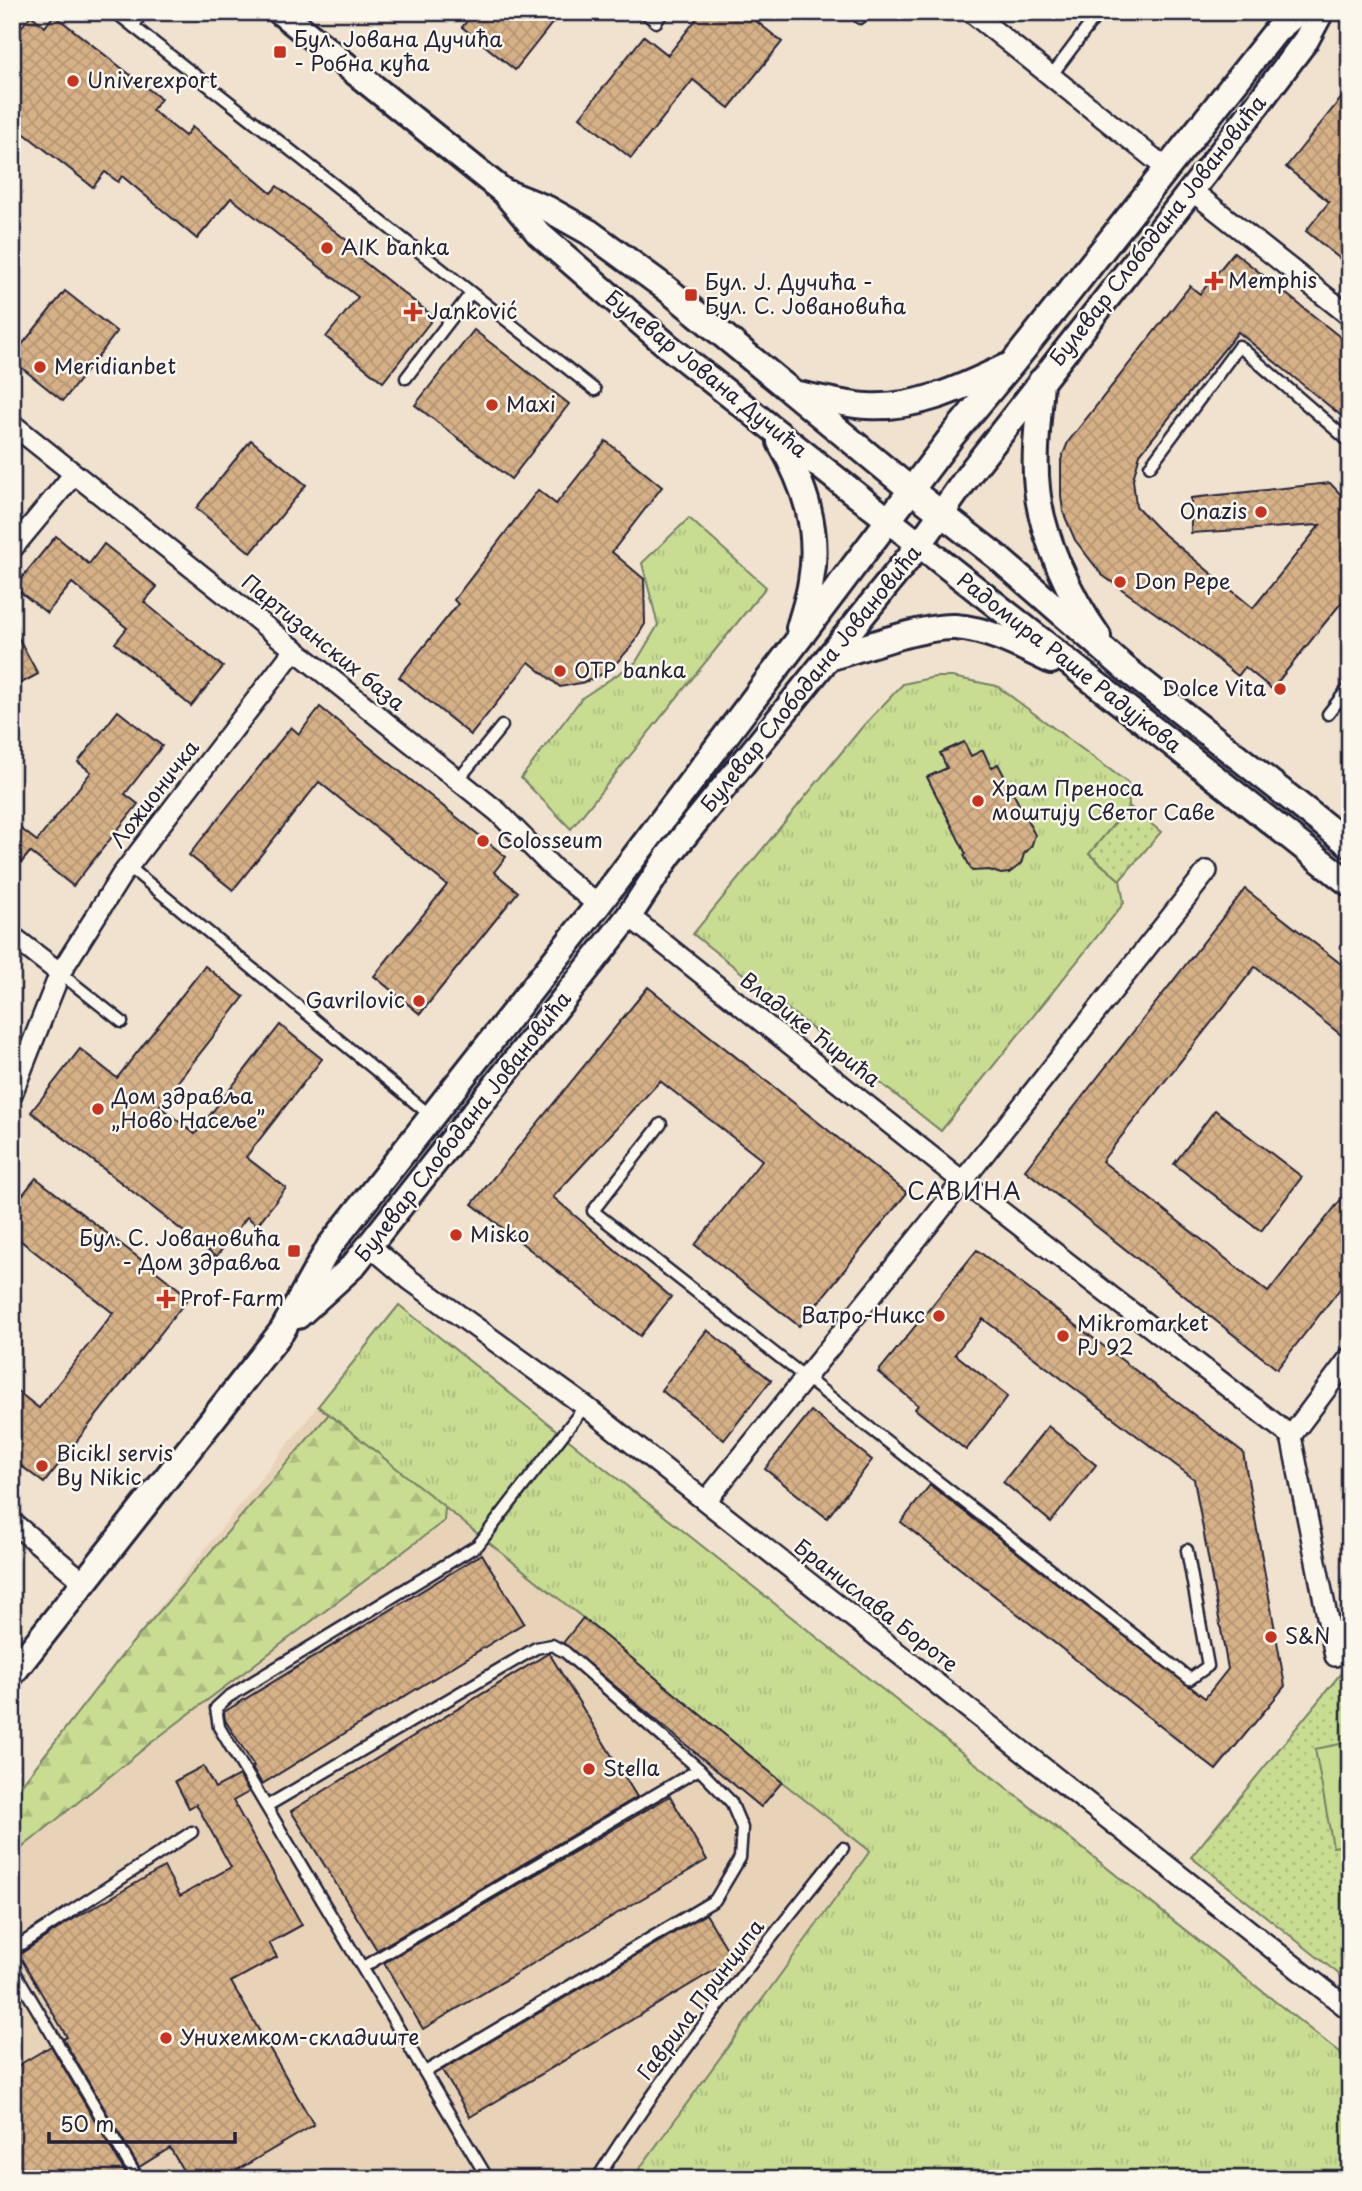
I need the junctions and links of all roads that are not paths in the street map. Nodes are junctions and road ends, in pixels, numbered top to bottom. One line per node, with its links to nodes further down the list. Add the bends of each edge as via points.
1 (115, 12): 10 (lane)
2 (141, 12): 10 (lane)
3 (280, 12): 14 (street, Булевар Јована Дучића)
4 (644, 12): 5 (lane, via 656,22)
5 (663, 12)
6 (971, 12): 11 (street)
7 (1099, 12): 11 (lane)
8 (1298, 12): 12 (street, Булевар Слободана Јовановића, via 1276,31)
9 (1321, 12): 13 (street, Булевар Слободана Јовановића, via 1306,40)
10 (134, 27): 15 (lane)
11 (1051, 76): 12 (street)
12 (1167, 169): 17 (street, Булевар Слободана Јовановића)
13 (1191, 190): 16 (street); 19 (street, Булевар Слободана Јовановића)
14 (504, 192): 21 (street, Булевар Јована Дучића, via 589,232); 23 (street, Булевар Јована Дучића, via 539,234 582,273)
15 (471, 293): 18 (lane); 20 (lane)
16 (1350, 316)
17 (1012, 364): 21 (street, via 922,401 868,406); 27 (street, Булевар Слободана Јовановића)
18 (406, 378)
19 (1041, 381): 28 (street, Булевар Слободана Јовановића); 35 (street, via 1036,478 1044,528 1082,608)
20 (595, 390)
21 (797, 394): 27 (street, Булевар Јована Дучића)
22 (12, 424): 26 (street, Партизанских база)
23 (773, 429): 29 (street, Булевар Јована Дучића); 32 (street, via 798,473 812,522 811,581)
24 (1350, 442): 25 (lane, via 1239,346)
25 (1150, 466)
26 (74, 474): 31 (street); 33 (street, Партизанских база)
27 (911, 490): 28 (street, Булевар Јована Дучића); 29 (street, Булевар Слободана Јовановића)
28 (941, 513): 30 (street, Булевар Слободана Јовановића); 35 (street, Радомира Раше Радујкова)
29 (887, 521): 30 (street, Булевар Јована Дучића); 32 (street, Булевар Слободана Јовановића)
30 (919, 545): 34 (street, Булевар Слободана Јовановића); 36 (street, Радомира Раше Радујкова)
31 (12, 549)
32 (797, 639): 45 (street, Булевар Слободана Јовановића)
33 (295, 649): 40 (street, Партизанских база); 42 (street, Ложионичка)
34 (828, 658): 36 (street, via 953,626 1029,650); 46 (street, Булевар Слободана Јовановића, via 670,855)
35 (1114, 659): 41 (street, Радомира Раше Радујкова)
36 (1095, 683): 44 (street, Радомира Раше Радујкова)
37 (1350, 686): 38 (lane)
38 (1328, 714)
39 (502, 726): 40 (lane)
40 (458, 780): 45 (street, Партизанских база)
41 (1350, 845)
42 (128, 866): 48 (street, Ложионичка); 51 (lane)
43 (1207, 871): 53 (street)
44 (1350, 884)
45 (598, 905): 51 (street, Булевар Слободана Јовановића)
46 (629, 916): 53 (street, Владике Ћирића); 54 (street, Булевар Слободана Јовановића)
47 (12, 936): 48 (street)
48 (60, 973): 49 (lane); 50 (street, Ложионичка)
49 (122, 1022)
50 (12, 1094)
51 (432, 1117): 55 (street, Булевар Слободана Јовановића, via 330,1247)
52 (661, 1124): 57 (lane, via 593,1211)
53 (962, 1181): 57 (street); 59 (street, Владике Ћирића)
54 (369, 1245): 55 (street, Булевар Слободана Јовановића, via 353,1266); 58 (street, Бранислава Бороте, via 410,1280)
55 (282, 1331): 63 (street, Булевар Слободана Јовановића)
56 (1350, 1357): 59 (street)
57 (806, 1378): 60 (street); 62 (lane, via 1190,1679 1208,1666)
58 (585, 1406): 60 (street, Бранислава Бороте); 67 (lane, via 478,1545 216,1708 219,1727)
59 (1291, 1436): 64 (street)
60 (706, 1501): 73 (street, Бранислава Бороте)
61 (12, 1522): 63 (street)
62 (1187, 1550)
63 (84, 1582): 65 (street, Булевар Слободана Јовановића)
64 (1335, 1657)
65 (12, 1674)
66 (699, 1769): 67 (lane, via 552,1645 536,1648); 72 (lane); 74 (lane, via 731,1802 742,1828 740,1858 715,1900)
67 (267, 1805): 72 (lane)
68 (192, 1832): 70 (lane)
69 (843, 1849): 75 (lane, Гаврила Принципа, via 708,2018)
70 (12, 1950)
71 (12, 1967): 76 (lane)
72 (362, 1967): 74 (lane)
73 (1350, 2010)
74 (425, 2072): 77 (lane)
75 (598, 2178)
76 (138, 2179)
77 (488, 2179)

